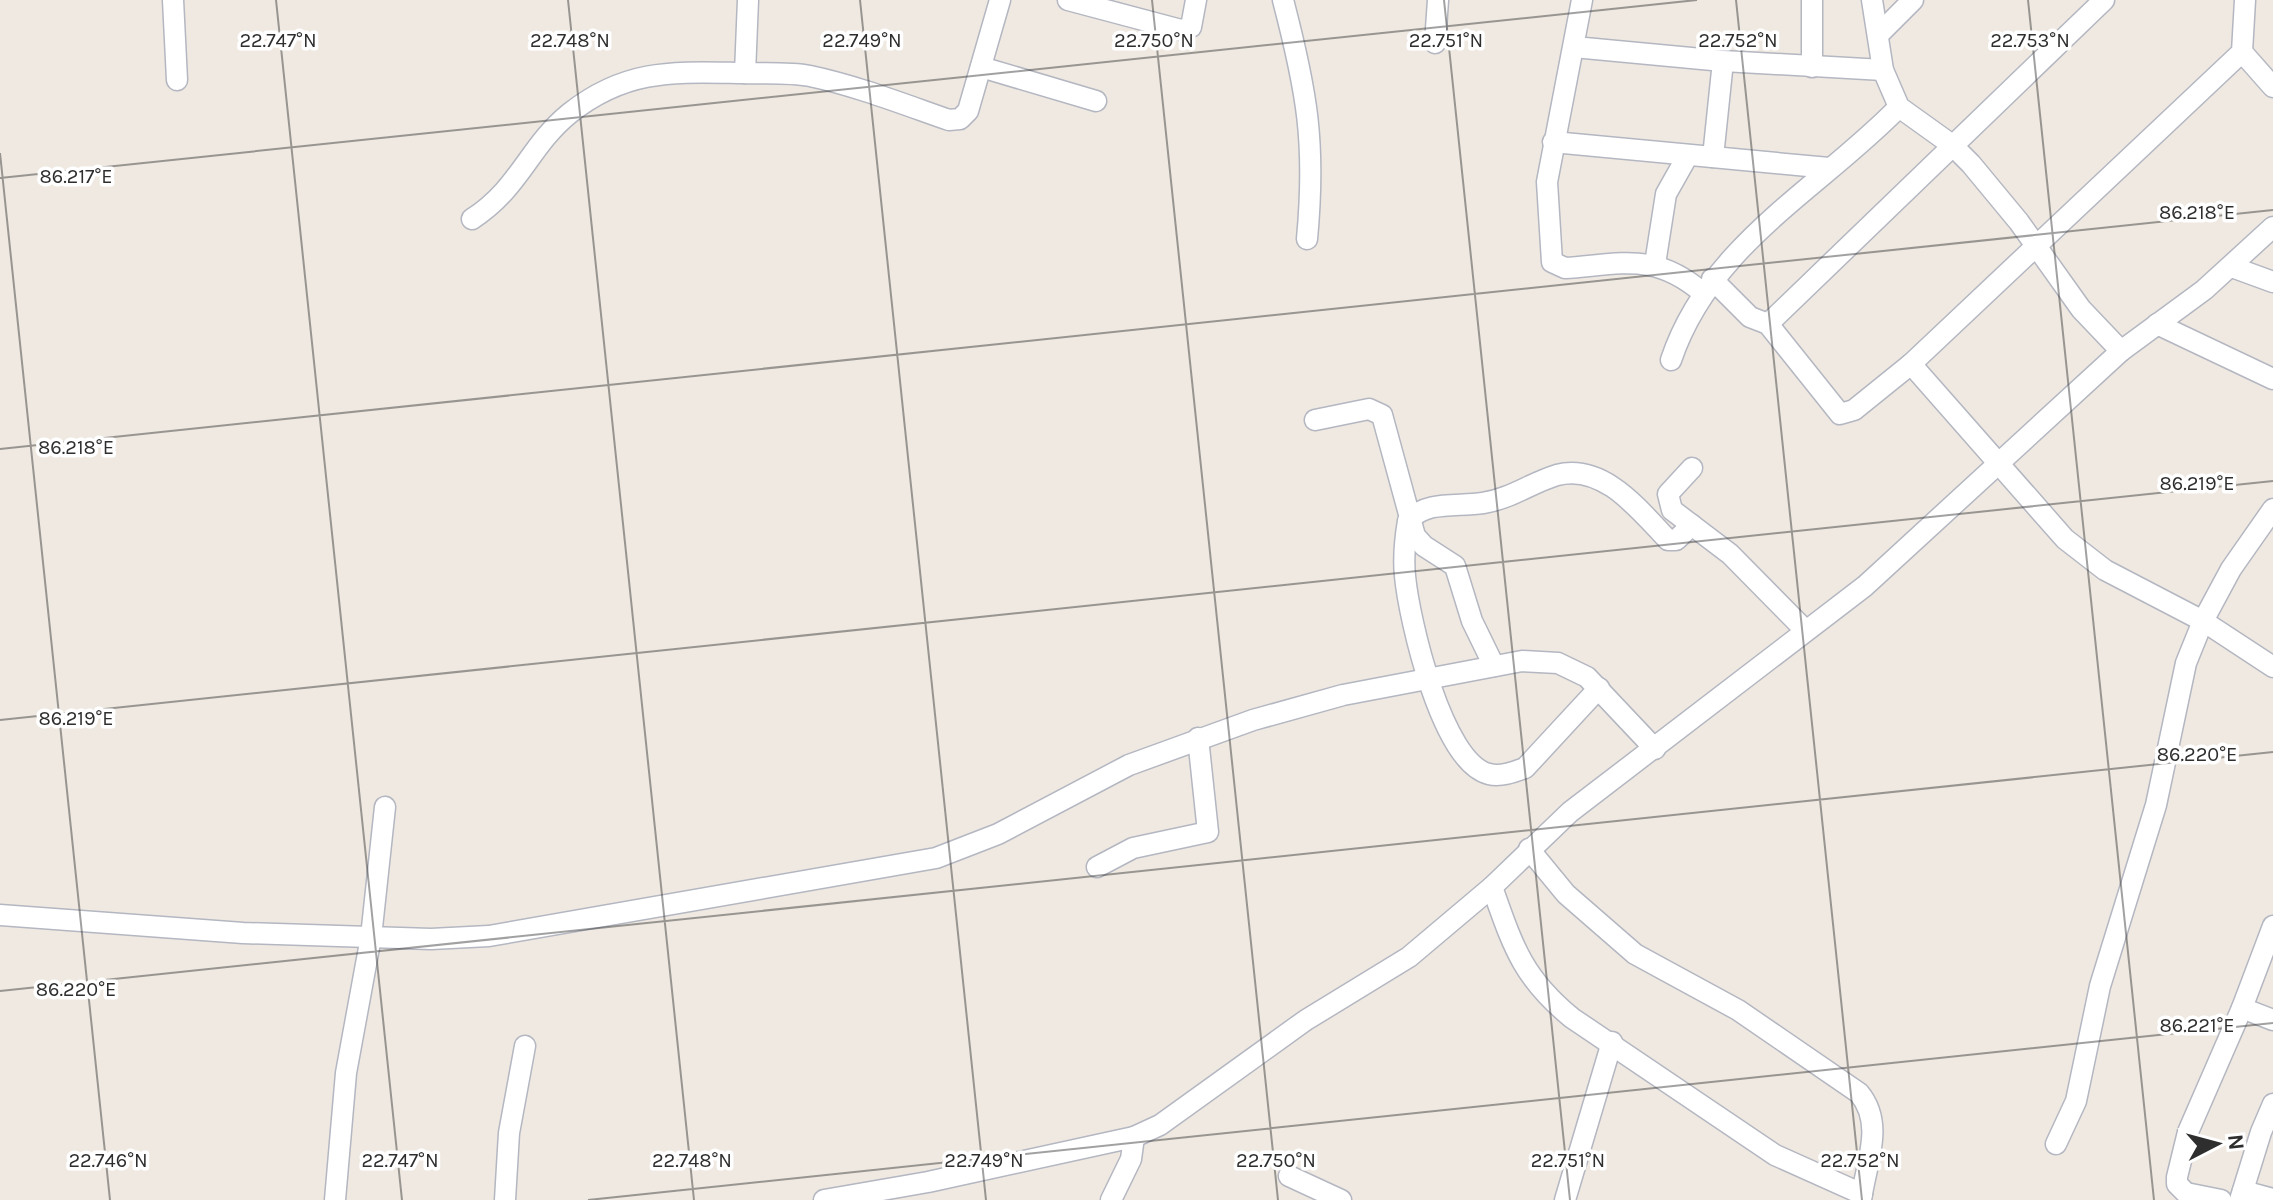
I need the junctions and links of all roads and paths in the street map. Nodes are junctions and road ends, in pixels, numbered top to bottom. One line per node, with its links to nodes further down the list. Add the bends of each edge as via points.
1 (173, 0): 23 (street)
2 (748, 0): 22 (street)
3 (1000, 0): 19 (street)
4 (1068, 0): 5 (street, via 1181,30 1191,27)
5 (1196, 0)
6 (1283, 0): 34 (street, via 1312,132)
7 (1438, 0): 15 (street)
8 (1582, 0): 16 (street)
9 (1812, 0): 20 (street)
10 (1872, 0): 14 (street)
11 (1913, 0): 14 (street)
12 (2104, 0): 28 (street)
13 (2245, 0): 17 (street)
14 (1878, 35): 21 (street)
15 (1435, 43)
16 (1574, 47): 18 (street); 27 (street)
17 (2242, 52): 24 (street); 35 (street)
18 (1723, 61): 20 (street); 30 (street)
19 (981, 67): 22 (street, via 968,111 949,120 807,75); 25 (street)
20 (1812, 67): 21 (street)
21 (1883, 70): 26 (street)
22 (745, 73): 32 (street, via 646,75 604,91 570,114 544,140 507,193)
23 (177, 80)
24 (2273, 87)
25 (1096, 101)
26 (1899, 107): 28 (street); 31 (street)
27 (1553, 142): 29 (street); 36 (street, via 1546,202 1554,266)
28 (1952, 145): 35 (street); 40 (street)
29 (1688, 155): 30 (street); 36 (street, via 1666,194)
30 (1713, 157): 31 (street)
31 (1829, 168): 39 (street, via 1779,209)
32 (472, 219)
33 (2273, 227): 37 (street)
34 (1307, 239)
35 (2036, 248): 42 (street, via 2081,309); 44 (street)
36 (1655, 264): 39 (street)
37 (2232, 267): 38 (street); 41 (street)
38 (2273, 282)
39 (1707, 286): 40 (street); 43 (street, via 1681,329)
40 (1768, 324): 44 (street, via 1840,414 1854,410)
41 (2157, 324): 42 (street); 45 (street)
42 (2121, 351): 47 (street)
43 (1671, 360)
44 (1911, 364): 47 (street)
45 (2273, 379)
46 (1315, 420): 50 (street, via 1369,409 1382,415)
47 (1998, 463): 52 (street, via 2075,547 2105,570); 53 (street, via 1865,586)
48 (1692, 468): 51 (street, via 1671,488 1667,502)
49 (2273, 509): 52 (street)
50 (1408, 521): 51 (street, via 1427,507 1499,501 1569,473 1597,480 1625,496 1668,540 1676,540); 54 (street, via 1424,546 1455,566 1472,621); 56 (street, via 1405,576)
51 (1692, 525): 53 (street, via 1730,554)
52 (2203, 621): 55 (street); 74 (street, via 2186,663 2156,805 2100,986 2076,1101)
53 (1805, 630): 59 (street)
54 (1494, 666): 56 (street); 57 (street, via 1558,663)
55 (2273, 667)
56 (1429, 678): 57 (street, via 1460,749 1489,774 1525,768); 58 (street, via 1343,695)
57 (1599, 688): 59 (street)
58 (1198, 738): 62 (street, via 1208,832 1133,848); 66 (street, via 1129,765 998,834 936,858 489,936)
59 (1655, 749): 61 (street)
60 (385, 807): 66 (street)
61 (1529, 849): 63 (street); 77 (street, via 1566,894 1635,954 1738,1010 1859,1093 1873,1120)
62 (1097, 867)
63 (1492, 887): 69 (street, via 1517,955 1542,993); 73 (street, via 1409,957)
64 (0, 915): 66 (street)
65 (2273, 926): 67 (street)
66 (371, 937): 79 (street, via 346,1073)
67 (2242, 1008): 68 (street); 85 (street, via 2188,1132 2177,1177 2186,1193)
68 (2273, 1020)
69 (1612, 1042): 77 (street, via 1775,1155); 84 (street)
70 (525, 1046): 80 (street, via 509,1133)
71 (2273, 1104): 72 (street)
72 (2267, 1134): 76 (street)
73 (1134, 1137): 81 (street); 82 (street, via 1131,1159)
74 (2056, 1144)
75 (1289, 1176): 83 (street)
76 (2241, 1195): 78 (street)
77 (1862, 1197)
78 (2273, 1199)
79 (335, 1200)
80 (505, 1200)
81 (824, 1200)
82 (1111, 1200)
83 (1341, 1200)
84 (1565, 1200)
85 (2221, 1200)

